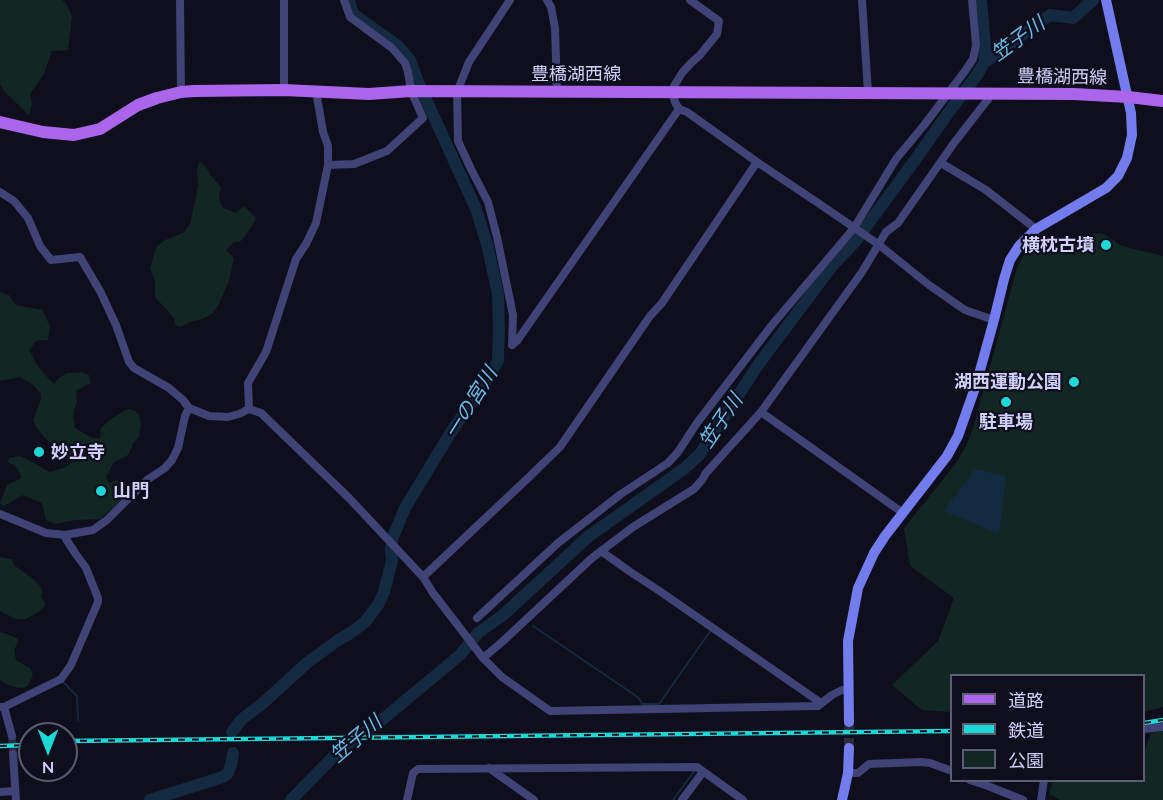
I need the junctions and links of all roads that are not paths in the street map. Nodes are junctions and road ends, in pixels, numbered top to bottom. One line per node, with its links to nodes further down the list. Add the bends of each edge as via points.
1 (180, 0): 13 (street)
2 (284, 0): 10 (street)
3 (344, 0): 12 (street, via 350,17 392,48 405,63)
4 (510, 0): 14 (street, via 468,62)
5 (547, 0): 15 (street, via 555,28)
6 (690, 0): 16 (street, via 719,21 717,34 682,73)
7 (862, 0): 17 (street)
8 (972, 0): 18 (street, via 976,45 973,59)
9 (1106, 0): 20 (street)
10 (284, 90): 11 (main road, 豊橋湖西線); 13 (main road, 豊橋湖西線)
11 (316, 91): 12 (main road, 豊橋湖西線); 26 (street, via 328,146)
12 (411, 91): 14 (main road, 豊橋湖西線); 26 (street, via 423,118 387,151 354,164)
13 (181, 92): 23 (main road, 豊橋湖西線, via 138,105 100,129 74,135)
14 (457, 92): 15 (main road, 豊橋湖西線); 22 (street, via 458,141 488,202 513,315 512,345)
15 (557, 92): 16 (main road, 豊橋湖西線)
16 (672, 92): 17 (main road, 豊橋湖西線); 22 (street)
17 (868, 92): 18 (main road, 豊橋湖西線)
18 (951, 94): 19 (main road, 豊橋湖西線); 28 (street, via 896,159)
19 (988, 94): 20 (main road, 豊橋湖西線); 25 (street)
20 (1128, 97): 21 (main road, 豊橋湖西線); 29 (street, via 1132,135 1118,176 1106,188)
21 (1163, 101)
22 (679, 109): 24 (street)
23 (0, 122)
24 (757, 162): 28 (street); 39 (street, via 560,447)
25 (941, 163): 29 (street, via 986,190); 30 (street, via 898,223)
26 (328, 165): 33 (street, via 316,223 296,259 266,352 248,383)
27 (0, 192): 32 (street, via 28,218 51,260 80,257 116,325 129,362 168,388)
28 (854, 228): 30 (street); 40 (street, via 772,326 668,463 558,543)
29 (1036, 229): 31 (street, via 1010,260)
30 (876, 243): 31 (street, via 965,310); 34 (street, via 862,272)
31 (994, 320): 35 (street, via 958,436)
32 (189, 408): 33 (street, via 209,416 228,417); 37 (street, via 178,448 165,468 147,480 100,526)
33 (249, 409): 39 (street, via 261,413)
34 (761, 411): 35 (street); 38 (street, via 694,489)
35 (903, 513): 42 (street, via 874,553 858,588 848,641)
36 (0, 514): 37 (street, via 46,533)
37 (65, 535): 44 (street, via 86,568 98,602 62,679)
38 (601, 551): 41 (street); 43 (street)
39 (423, 577): 41 (street)
40 (477, 618)
41 (483, 658): 43 (street, via 502,677 550,711)
42 (849, 690): 43 (street); 45 (street)
43 (821, 703)
44 (2, 707): 46 (street)
45 (849, 722)
46 (4, 726): 49 (street)
47 (1163, 727): 48 (street)
48 (1145, 729)
49 (12, 736)
50 (849, 747): 55 (street)
51 (12, 754): 59 (street)
52 (488, 768): 54 (street, via 697,767); 60 (street, via 418,769 413,773); 61 (street)
53 (950, 771): 55 (street, via 921,762 869,764 858,773)
54 (703, 772): 62 (street); 63 (street)
55 (848, 773): 64 (street)
56 (976, 782): 65 (street)
57 (1044, 782): 66 (street)
58 (0, 792): 59 (street)
59 (16, 796)
60 (407, 800)
61 (534, 800)
62 (682, 800)
63 (743, 800)
64 (842, 800)
65 (1023, 800)
66 (1041, 800)

